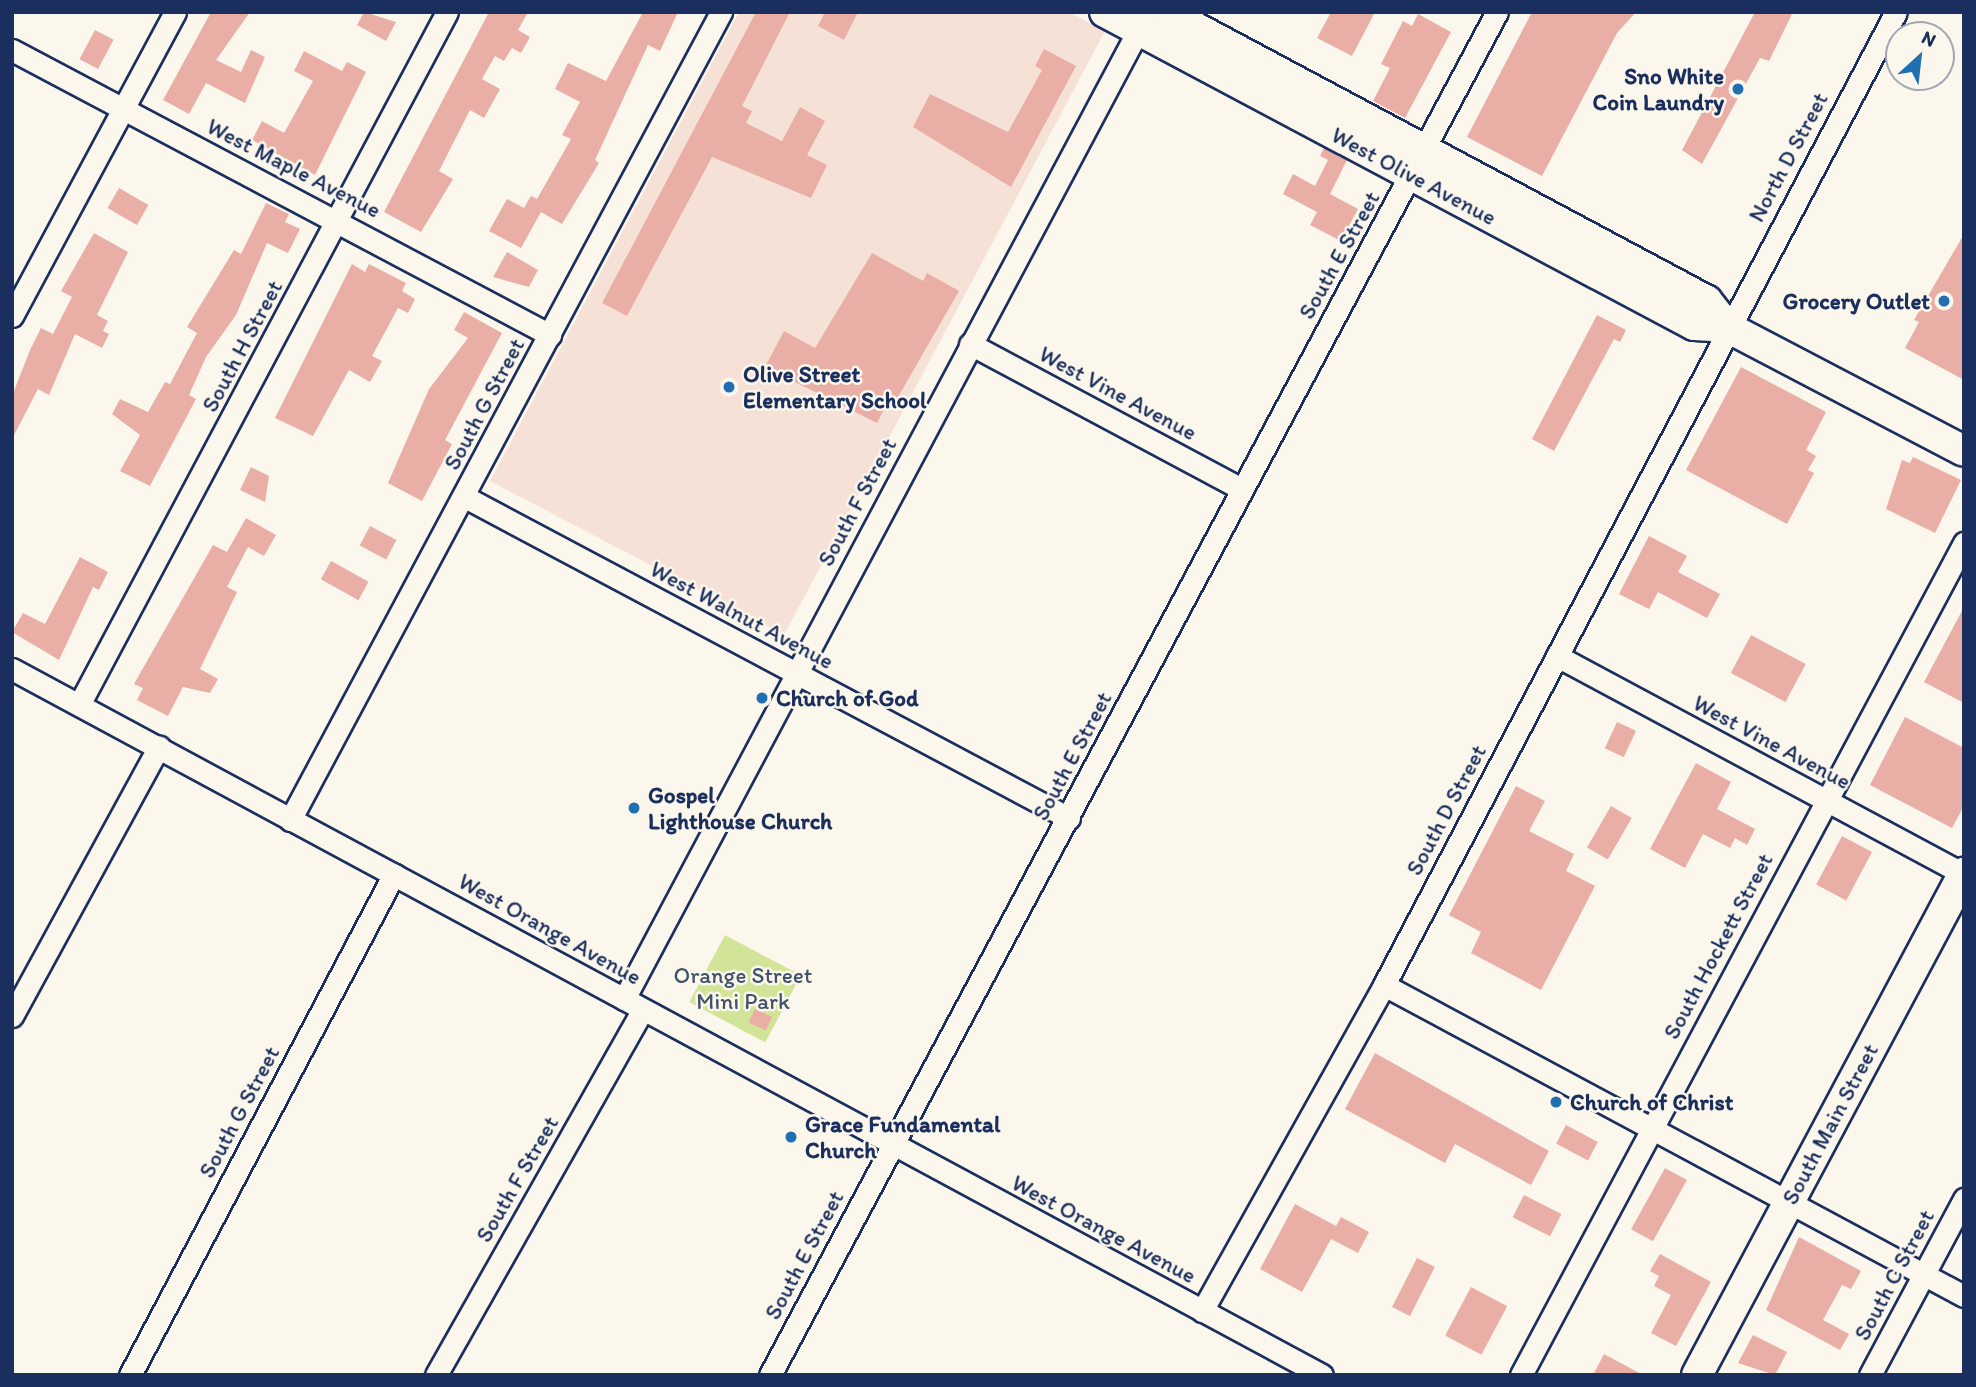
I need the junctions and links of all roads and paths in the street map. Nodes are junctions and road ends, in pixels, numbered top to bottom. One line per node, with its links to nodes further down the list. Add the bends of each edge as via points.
1 (175, 12): 10 (street)
2 (447, 12): 12 (street, South H Street)
3 (721, 12): 15 (street, South G Street)
4 (1105, 12): 8 (main road, West Olive Avenue)
5 (1166, 12): 11 (main road, West Olive Avenue)
6 (1497, 12): 11 (street, South E Street)
7 (1896, 12): 14 (street, North D Street)
8 (1144, 21): 11 (main road, West Olive Avenue); 16 (street, South F Street)
9 (12, 50): 10 (street, West Maple Avenue)
10 (123, 110): 12 (street, West Maple Avenue); 13 (street)
11 (1419, 162): 14 (main road, West Olive Avenue, via 1707,301); 18 (street, South E Street)
12 (340, 220): 15 (street, West Maple Avenue); 24 (street, South H Street)
13 (12, 316)
14 (1727, 327): 17 (main road, West Olive Avenue); 21 (street, South D Street)
15 (550, 335): 19 (street, South G Street)
16 (970, 344): 18 (street, West Vine Avenue); 23 (street, South F Street)
17 (1964, 451)
18 (1242, 489): 27 (street, South E Street)
19 (465, 496): 23 (street, West Walnut Avenue); 28 (street, South G Street)
20 (1964, 544): 26 (street, South Hockett Street)
21 (1557, 656): 26 (street, West Vine Avenue); 31 (street, South D Street)
22 (12, 669): 24 (street, West Orange Avenue)
23 (797, 674): 27 (street, West Walnut Avenue); 32 (street, South F Street)
24 (80, 703): 25 (street, West Orange Avenue)
25 (159, 746): 28 (street, West Orange Avenue); 34 (street)
26 (1824, 800): 30 (street, West Vine Avenue); 35 (street, South Hockett Street)
27 (1069, 818): 36 (street, South E Street)
28 (290, 820): 29 (street, West Orange Avenue)
29 (394, 874): 32 (street, West Orange Avenue); 42 (street, South G Street)
30 (1964, 874): 38 (main road, South Main Street)
31 (1384, 985): 35 (street); 41 (street, South D Street)
32 (624, 999): 33 (street, West Orange Avenue)
33 (643, 1009): 36 (street, West Orange Avenue); 43 (street, South F Street)
34 (12, 1016)
35 (1651, 1131): 38 (street); 46 (street, South Hockett Street)
36 (891, 1146): 41 (street, West Orange Avenue); 44 (street, South E Street)
37 (1964, 1199): 39 (street, South C Street)
38 (1789, 1200): 39 (street); 47 (main road, South Main Street)
39 (1923, 1274): 40 (street); 48 (street, South C Street)
40 (1964, 1296)
41 (1202, 1311): 45 (street, West Orange Avenue)
42 (130, 1375)
43 (436, 1375)
44 (770, 1375)
45 (1322, 1375)
46 (1521, 1375)
47 (1697, 1375)
48 (1870, 1375)

